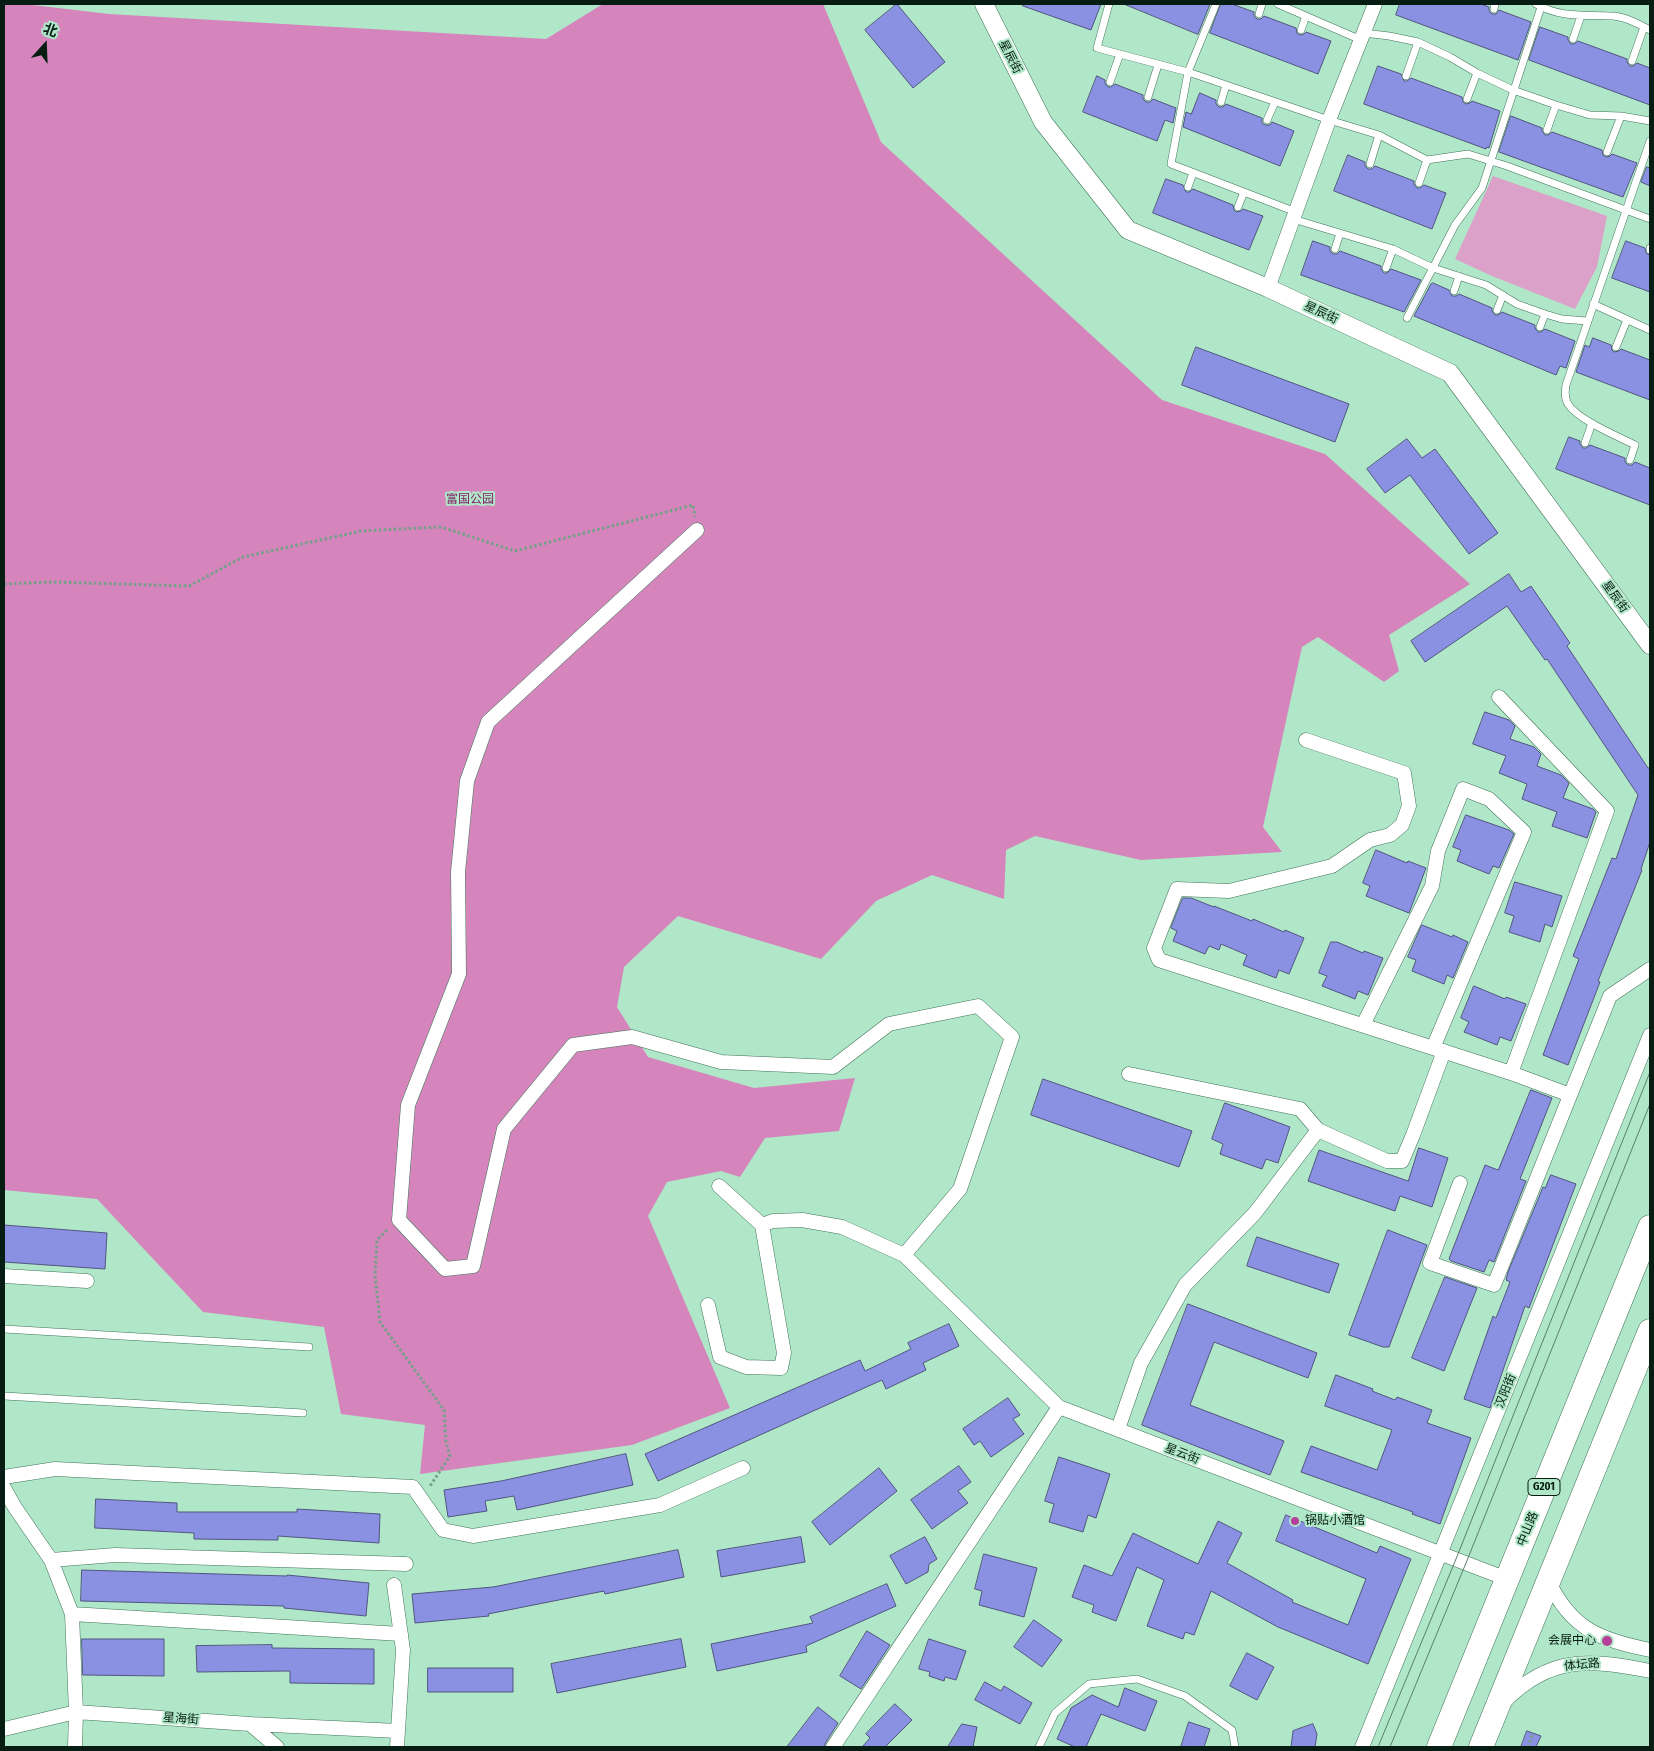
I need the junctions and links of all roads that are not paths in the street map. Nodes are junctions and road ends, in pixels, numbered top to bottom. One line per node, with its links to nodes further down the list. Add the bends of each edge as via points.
1 (984, 4): 55 (street, 星辰街, via 1043,122 1128,230)
2 (1109, 4): 16 (lane, via 1097,48)
3 (1216, 4): 19 (lane)
4 (1262, 4): 8 (lane)
5 (1278, 4): 9 (lane)
6 (1375, 4): 13 (street)
7 (1540, 5): 10 (lane, via 1564,15); 24 (lane)
8 (1259, 14)
9 (1306, 16): 12 (lane); 13 (lane)
10 (1581, 16): 11 (lane, via 1616,16); 14 (lane)
11 (1647, 29): 17 (lane)
12 (1301, 30)
13 (1363, 36): 15 (lane, via 1389,36); 32 (street)
14 (1573, 39)
15 (1418, 42): 20 (lane); 21 (lane)
16 (1120, 54): 18 (lane); 22 (lane)
17 (1632, 61)
18 (1158, 65): 19 (lane); 25 (lane)
19 (1188, 72): 23 (lane); 41 (lane, via 1171,164)
20 (1477, 73): 24 (lane); 26 (lane)
21 (1406, 76)
22 (1110, 82)
23 (1226, 85): 27 (lane); 28 (lane)
24 (1514, 90): 29 (lane); 39 (lane)
25 (1148, 97)
26 (1467, 99)
27 (1220, 102)
28 (1275, 102): 31 (lane); 32 (lane)
29 (1556, 105): 30 (lane, via 1590,115); 34 (lane)
30 (1621, 116): 33 (lane); 37 (lane)
31 (1267, 120)
32 (1329, 120): 35 (lane); 47 (street)
33 (1650, 121)
34 (1547, 130)
35 (1379, 134): 38 (lane); 40 (lane)
36 (1650, 140): 46 (lane)
37 (1607, 152)
38 (1427, 160): 39 (lane, via 1468,154); 42 (lane)
39 (1490, 161): 46 (lane); 53 (lane, via 1482,188 1455,225)
40 (1370, 164)
41 (1194, 173): 43 (lane); 44 (lane)
42 (1419, 183)
43 (1188, 188)
44 (1244, 192): 45 (lane); 47 (lane)
45 (1238, 207)
46 (1626, 210): 48 (lane); 58 (lane)
47 (1295, 216): 49 (lane); 55 (street)
48 (1650, 219)
49 (1340, 233): 50 (lane); 51 (lane)
50 (1335, 249)
51 (1393, 249): 52 (lane); 53 (lane)
52 (1386, 268)
53 (1433, 268): 54 (lane); 61 (lane)
54 (1459, 276): 56 (lane); 57 (lane)
55 (1268, 288): 71 (street, 星辰街, via 1450,373)
56 (1454, 292)
57 (1503, 295): 59 (lane); 60 (lane)
58 (1593, 304): 62 (lane); 63 (lane)
59 (1497, 310)
60 (1545, 314): 63 (lane); 64 (lane)
61 (1407, 318)
62 (1627, 320): 65 (lane); 66 (lane)
63 (1587, 321): 67 (lane, via 1565,394 1568,404 1579,416)
64 (1540, 327)
65 (1650, 330)
66 (1616, 347)
67 (1592, 423): 68 (lane); 69 (lane, via 1635,445)
68 (1586, 443)
69 (1630, 460)
70 (697, 530): 86 (street, via 488,722 467,781 458,872 459,974 408,1105 399,1220 445,1269 473,1266 504,1129 573,1045 632,1037 721,1062 833,1067 889,1024 978,1006 1012,1037 960,1188)
71 (1650, 645)
72 (1499, 697): 78 (street, via 1607,810)
73 (1306, 740): 75 (street, via 1404,773 1409,806 1402,825 1390,835 1370,840 1332,866 1229,891 1176,889 1154,948 1159,960)
74 (1650, 969): 80 (street, via 1610,996)
75 (1363, 1025): 77 (street); 77 (street, via 1432,886 1438,851 1462,789 1489,799 1524,832)
76 (1650, 1035): 100 (street, 汉阳街)
77 (1439, 1050): 78 (street); 81 (street, via 1413,1136 1402,1161 1387,1161)
78 (1511, 1073): 80 (street)
79 (1129, 1074): 81 (street, via 1300,1109)
80 (1570, 1095): 82 (street, via 1494,1285 1430,1263)
81 (1318, 1130): 96 (street, via 1256,1213 1185,1284 1141,1363)
82 (1460, 1183)
83 (719, 1186): 84 (street)
84 (762, 1225): 86 (street, 星云街, via 773,1221 802,1220 842,1227); 89 (street, via 784,1354 781,1368 746,1368 720,1357)
85 (1650, 1227): 103 (highway, 中山路 / G201)
86 (904, 1255): 94 (street, 星云街)
87 (4, 1276): 88 (street)
88 (87, 1281)
89 (708, 1305)
90 (4, 1329): 92 (lane)
91 (1650, 1331): 104 (highway)
92 (308, 1347)
93 (4, 1396): 95 (lane)
94 (1059, 1406): 96 (street, 星云街); 118 (street)
95 (303, 1413)
96 (1118, 1429): 100 (street, 星云街)
97 (743, 1468): 98 (street, via 660,1505 473,1536 443,1530 413,1486 55,1469)
98 (4, 1477)
99 (4, 1488): 101 (street)
100 (1440, 1553): 103 (street, 星云街); 121 (street, 汉阳街)
101 (52, 1560): 102 (street, via 115,1555); 106 (street)
102 (406, 1564)
103 (1508, 1578): 122 (highway, 中山路 / G201)
104 (1549, 1582): 108 (street, via 1573,1618 1592,1632 1619,1643); 110 (highway)
105 (394, 1585): 107 (street)
106 (72, 1614): 107 (street); 111 (street)
107 (401, 1634): 114 (street)
108 (1650, 1650)
109 (1650, 1671): 110 (street, 体坛路, via 1613,1663 1587,1662 1562,1666 1530,1680)
110 (1496, 1710): 123 (highway)
111 (76, 1712): 112 (street, 星海街); 113 (street, 星海街); 115 (street)
112 (250, 1724): 114 (street, 星海街); 116 (street)
113 (4, 1729)
114 (398, 1731): 117 (street)
115 (75, 1747)
116 (277, 1747)
117 (397, 1747)
118 (833, 1747)
119 (1039, 1747): 120 (lane, via 1055,1713 1089,1684 1137,1679 1184,1696 1232,1730)
120 (1235, 1747)
121 (1362, 1747)
122 (1439, 1747)
123 (1481, 1747)

